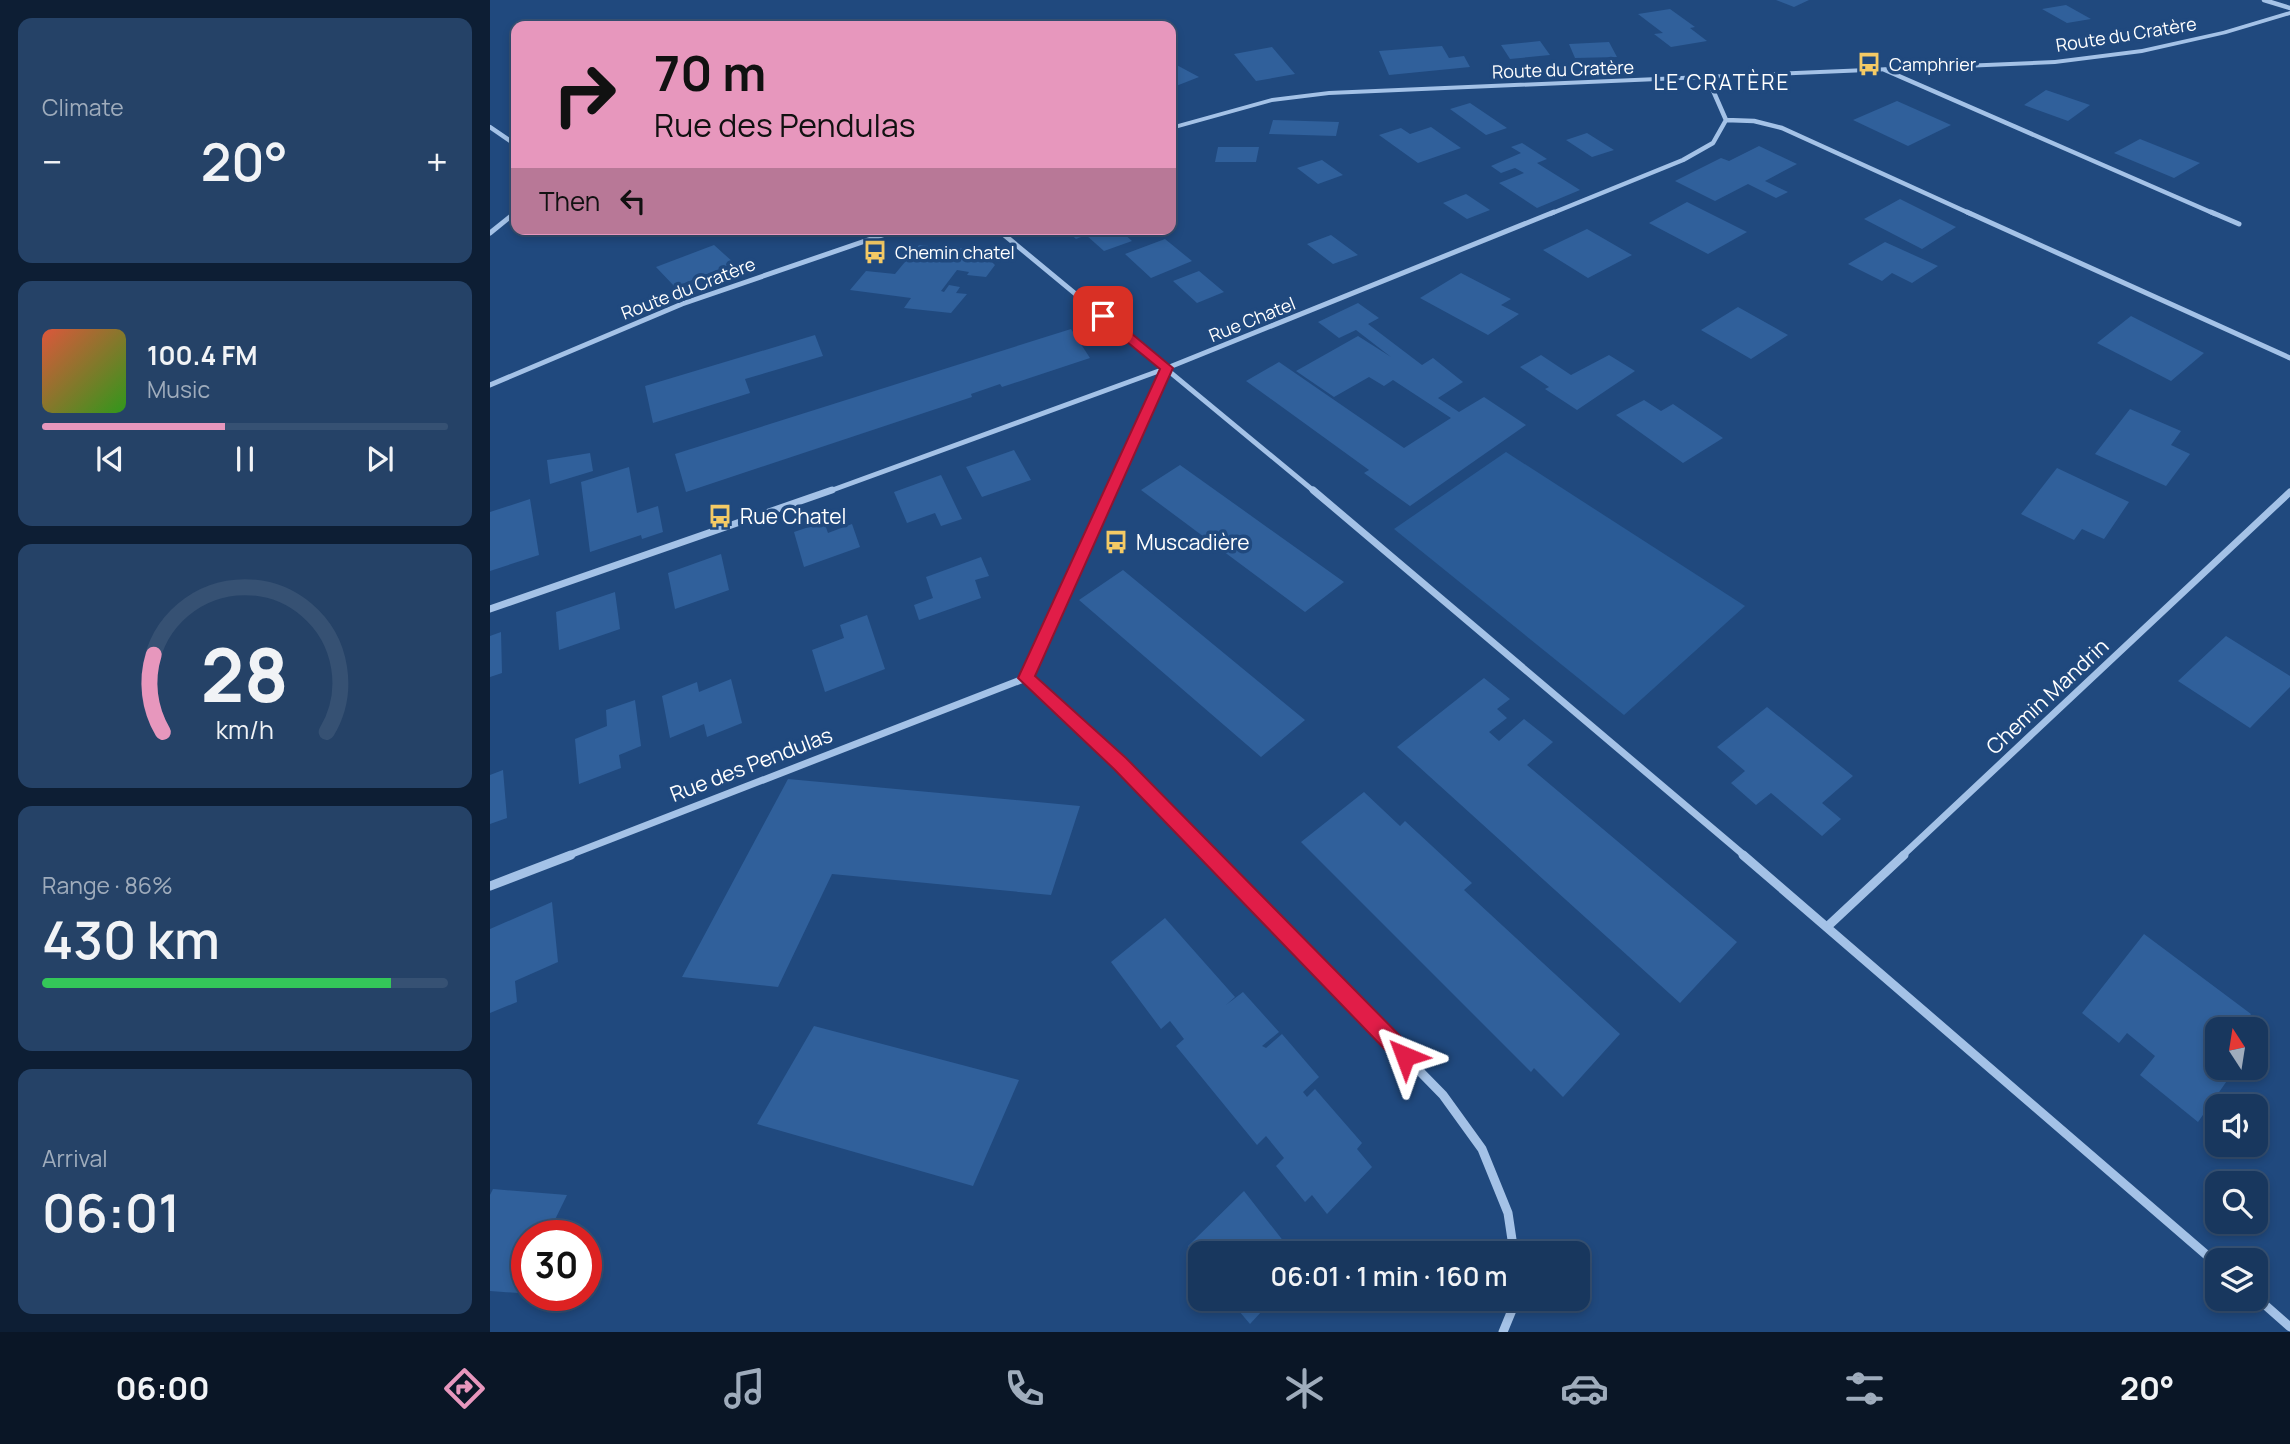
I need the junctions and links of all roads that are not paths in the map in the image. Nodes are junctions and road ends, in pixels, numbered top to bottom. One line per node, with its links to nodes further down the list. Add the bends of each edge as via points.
1 (2264, 0): 2 (street)
2 (2290, 10): 3 (street, Route du Cratère, via 2224,33 2141,51 2055,62)
3 (1885, 70): 4 (street, Route du Cratère); 10 (street)
4 (1708, 79): 5 (street); 7 (street, Route du Cratère, via 1329,93 1272,100)
5 (1726, 120): 14 (street, via 1782,128); 15 (street, Rue Chatel, via 1713,143 1683,160)
6 (490, 127): 8 (street)
7 (1176, 127)
8 (511, 142)
9 (511, 216): 11 (street)
10 (2239, 224)
11 (490, 233)
12 (883, 235): 16 (street, Route du Cratère, via 682,304)
13 (1004, 235): 15 (street)
14 (2290, 358)
15 (1167, 368): 18 (street, Rue Chatel); 19 (street); 21 (street)
16 (490, 385)
17 (2290, 492): 21 (street, Chemin Mandrin)
18 (490, 609)
19 (1026, 678): 20 (street, Rue des Pendulas); 22 (street, via 1120,764 1443,1095 1482,1149 1508,1213)
20 (490, 886)
21 (1828, 926): 23 (street)
22 (1512, 1241)
23 (2205, 1254)
24 (2268, 1308): 26 (street)
25 (1512, 1311): 27 (street)
26 (2290, 1327)
27 (1503, 1332)

